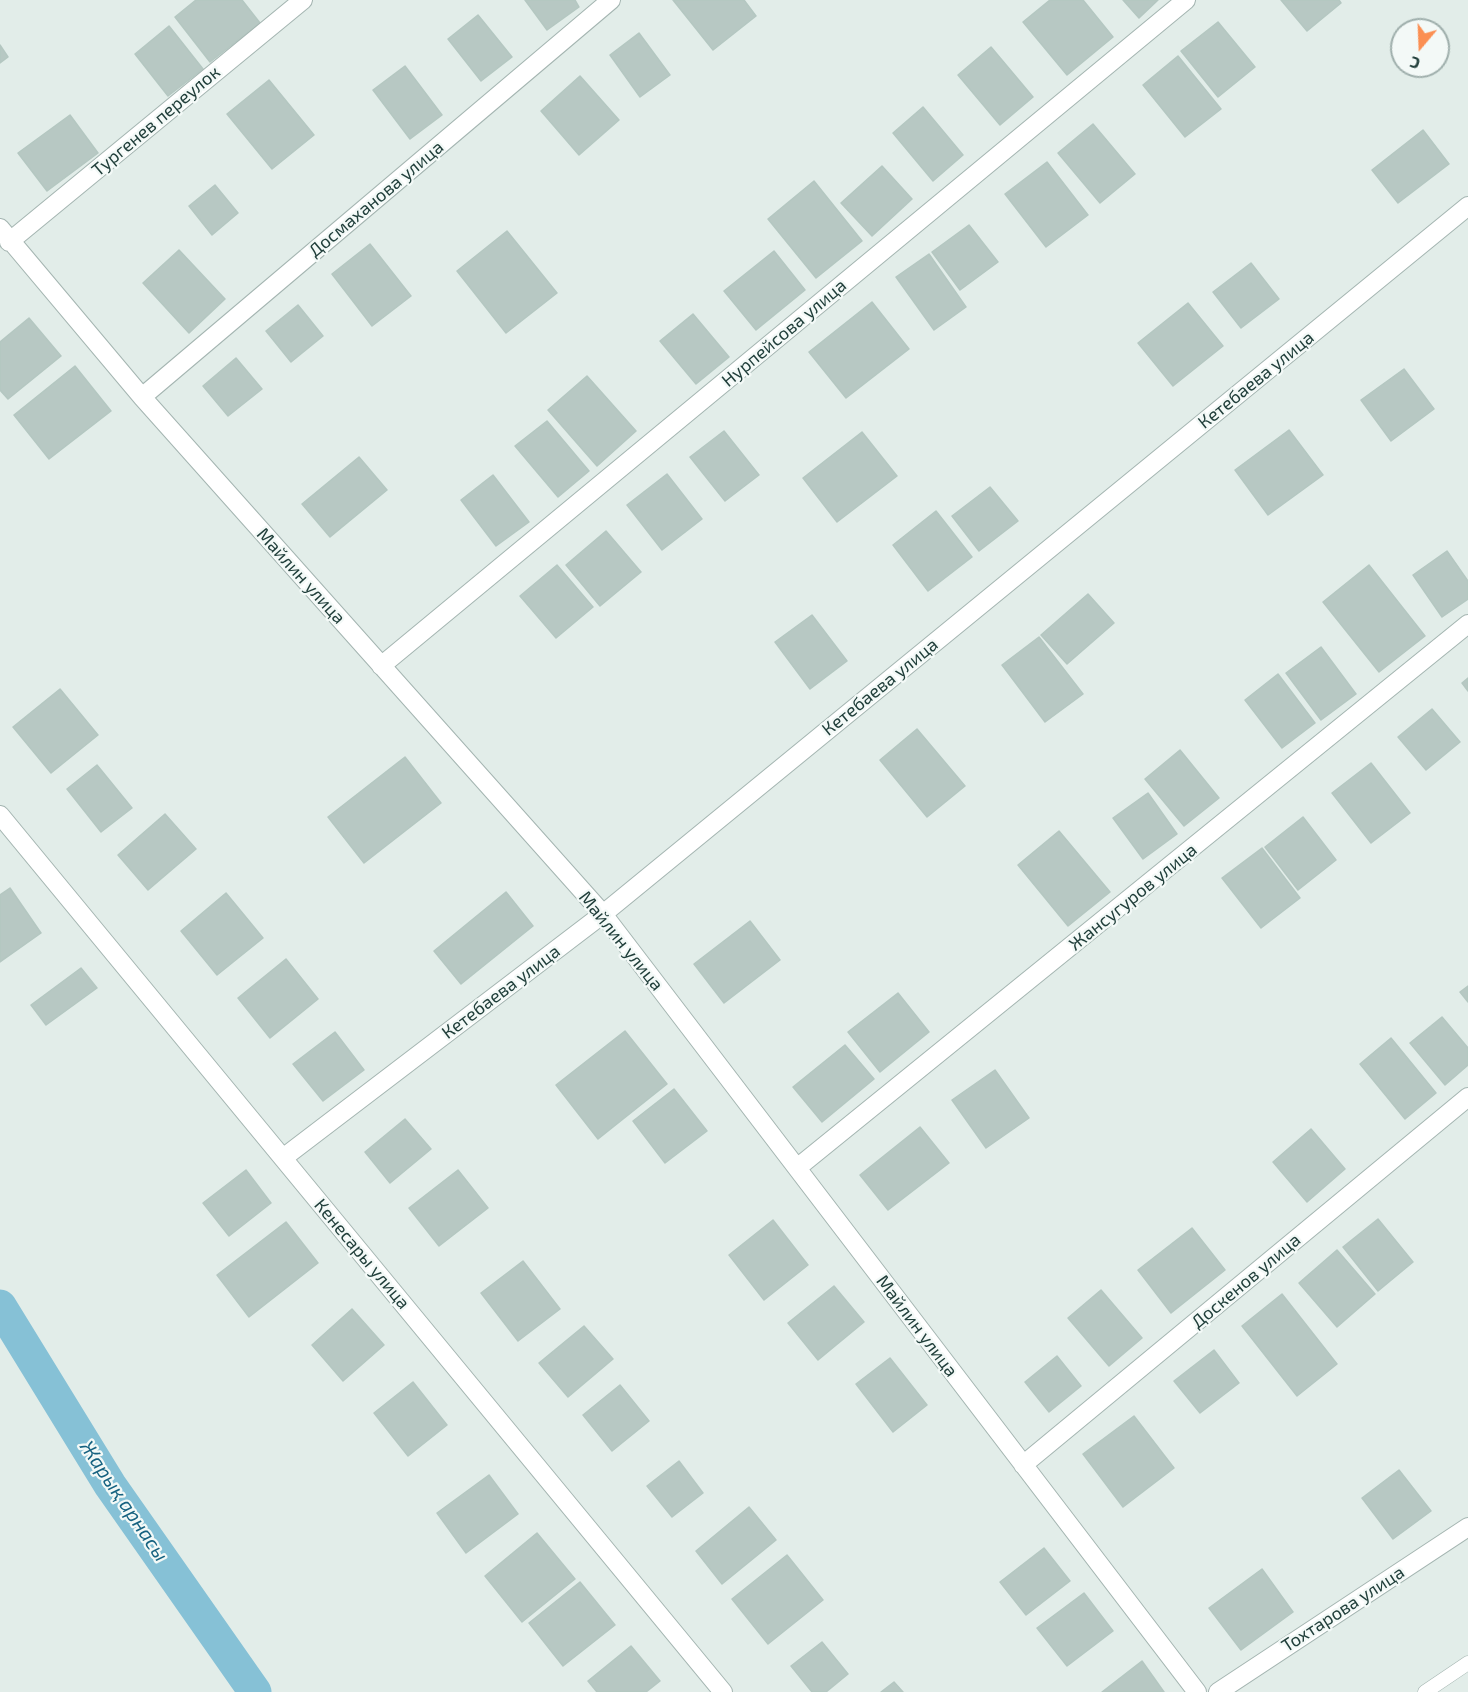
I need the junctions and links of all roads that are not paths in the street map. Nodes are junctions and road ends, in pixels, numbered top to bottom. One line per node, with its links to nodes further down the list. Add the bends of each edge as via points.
1 (303, 0): 5 (street, Тургенев переулок)
2 (611, 0): 6 (street, Досмаханова улица)
3 (1186, 0): 8 (street, Нурпейсова улица)
4 (1468, 206): 10 (street, Кетебаева улица)
5 (5, 235): 6 (street, Майлин улица)
6 (142, 397): 8 (street, Майлин улица)
7 (1468, 624): 13 (street, Жансугуров улица)
8 (381, 666): 10 (street, Майлин улица)
9 (0, 815): 12 (street, Кенесары улица)
10 (603, 914): 12 (street, Кетебаева улица); 13 (street, Майлин улица)
11 (1468, 1097): 14 (street, Доскенов улица)
12 (283, 1158): 17 (street, Кенесары улица)
13 (797, 1168): 14 (street, Майлин улица)
14 (1023, 1465): 18 (street, Майлин улица)
15 (1468, 1527): 19 (street, Тохтарова улица)
16 (1468, 1663): 20 (lane)
17 (723, 1692)
18 (1197, 1692)
19 (1218, 1692)
20 (1425, 1692)

